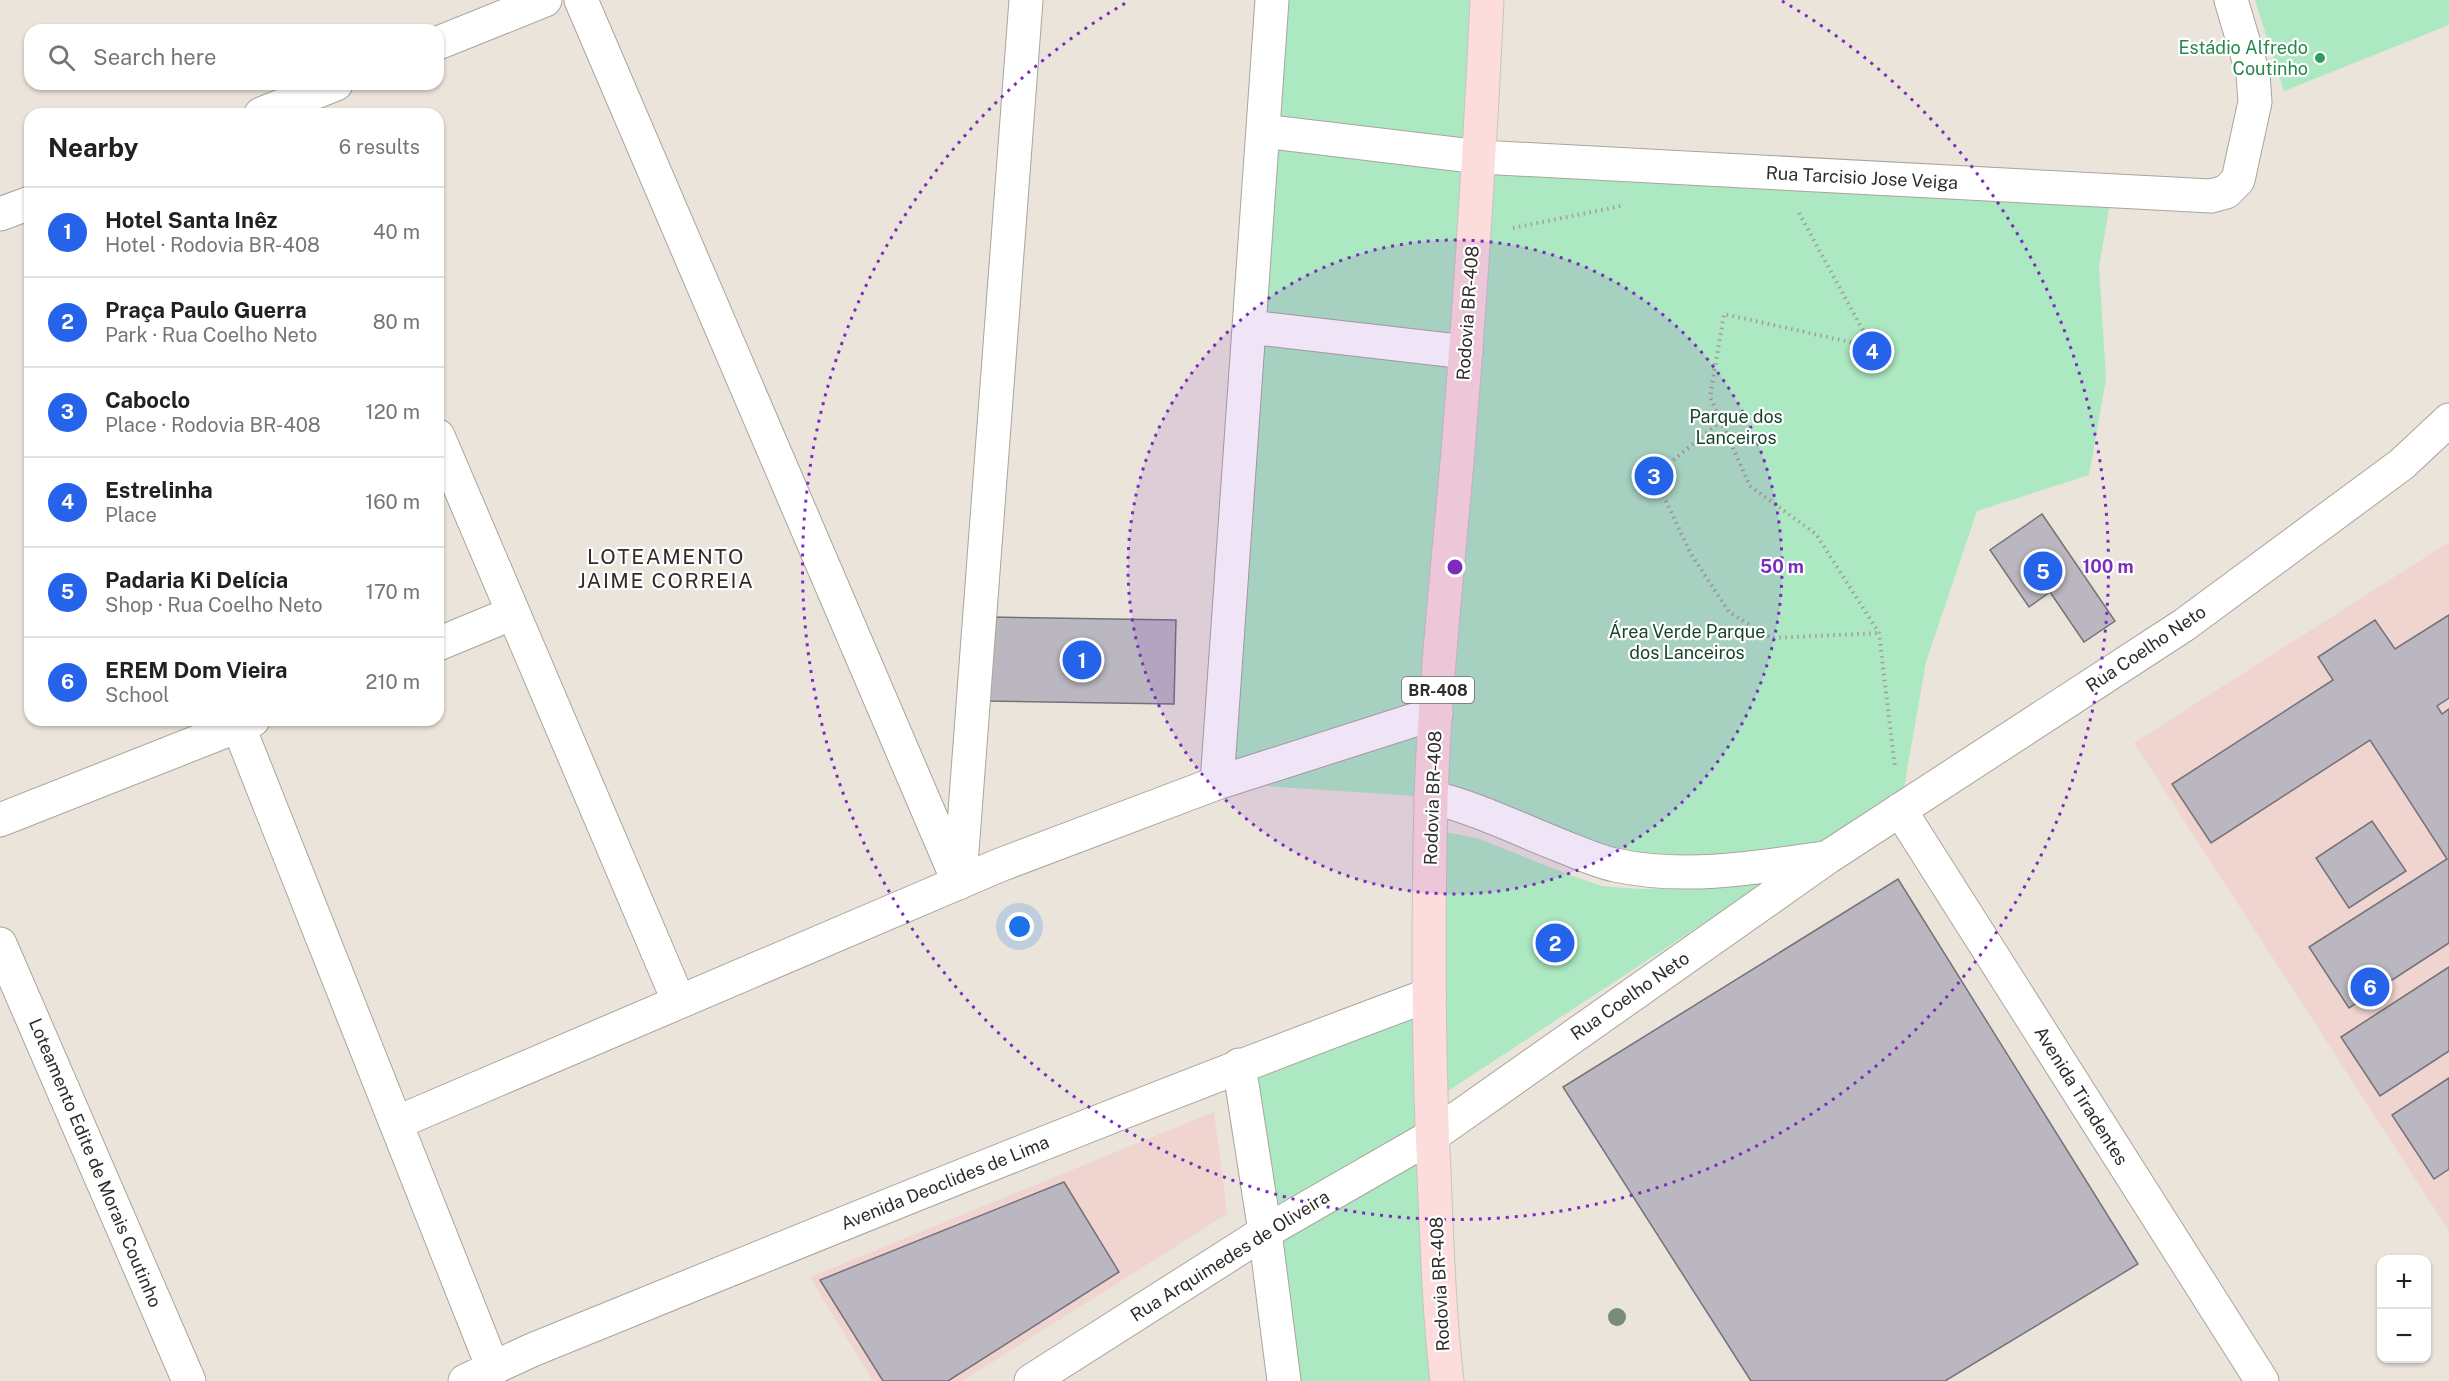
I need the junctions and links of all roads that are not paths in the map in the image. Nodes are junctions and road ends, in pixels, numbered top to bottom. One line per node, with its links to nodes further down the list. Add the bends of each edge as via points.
1 (545, 0): 7 (street)
2 (581, 0): 28 (street)
3 (1026, 0): 28 (street)
4 (1272, 0): 10 (street)
5 (1487, 0): 11 (main road, Rodovia BR-408 / BR-408)
6 (2231, 0): 11 (street, Rua Tarcisio Jose Veiga, via 2253,74 2255,102 2238,180 2226,192 2211,196)
7 (444, 41)
8 (326, 90): 9 (street)
9 (298, 107)
10 (1263, 131): 11 (street, Rua Tarcisio Jose Veiga); 14 (street)
11 (1480, 157): 15 (main road, Rodovia BR-408 / BR-408)
12 (24, 205): 13 (street)
13 (0, 214)
14 (1249, 327): 15 (street); 23 (street)
15 (1466, 352): 20 (main road, Rodovia BR-408 / BR-408)
16 (2449, 420): 25 (street, Rua Coelho Neto, via 2402,464 2184,625)
17 (444, 450): 18 (street)
18 (513, 613): 19 (street); 31 (street)
19 (444, 642)
20 (1436, 713): 23 (street); 24 (main road, Rodovia BR-408 / BR-408)
21 (233, 726): 26 (street)
22 (245, 726): 33 (street)
23 (1217, 783): 28 (street)
24 (1431, 797): 27 (street, Rua Coelho Neto, via 1467,806 1614,865 1658,871 1732,871); 30 (main road, Rodovia BR-408 / BR-408)
25 (1900, 810): 27 (street, Rua Coelho Neto); 41 (street, Avenida Tiradentes)
26 (0, 820)
27 (1828, 857): 34 (street, Rua Coelho Neto)
28 (959, 883): 31 (street)
29 (0, 944): 37 (street, Loteamento Edite de Morais Coutinho)
30 (1429, 995): 32 (street, Avenida Deoclides de Lima); 34 (main road, Rodovia BR-408 / BR-408)
31 (679, 1002): 33 (street)
32 (1239, 1065): 35 (street); 36 (street, Avenida Deoclides de Lima, via 532,1350)
33 (396, 1122): 36 (street)
34 (1432, 1136): 35 (street, Rua Arquimedes de Oliveira); 40 (main road, Rodovia BR-408 / BR-408, via 1440,1323)
35 (1265, 1232): 38 (street, Rua Arquimedes de Oliveira); 39 (street)
36 (479, 1375)
37 (189, 1381)
38 (1031, 1381)
39 (1284, 1381)
40 (1447, 1381)
41 (2262, 1381)

